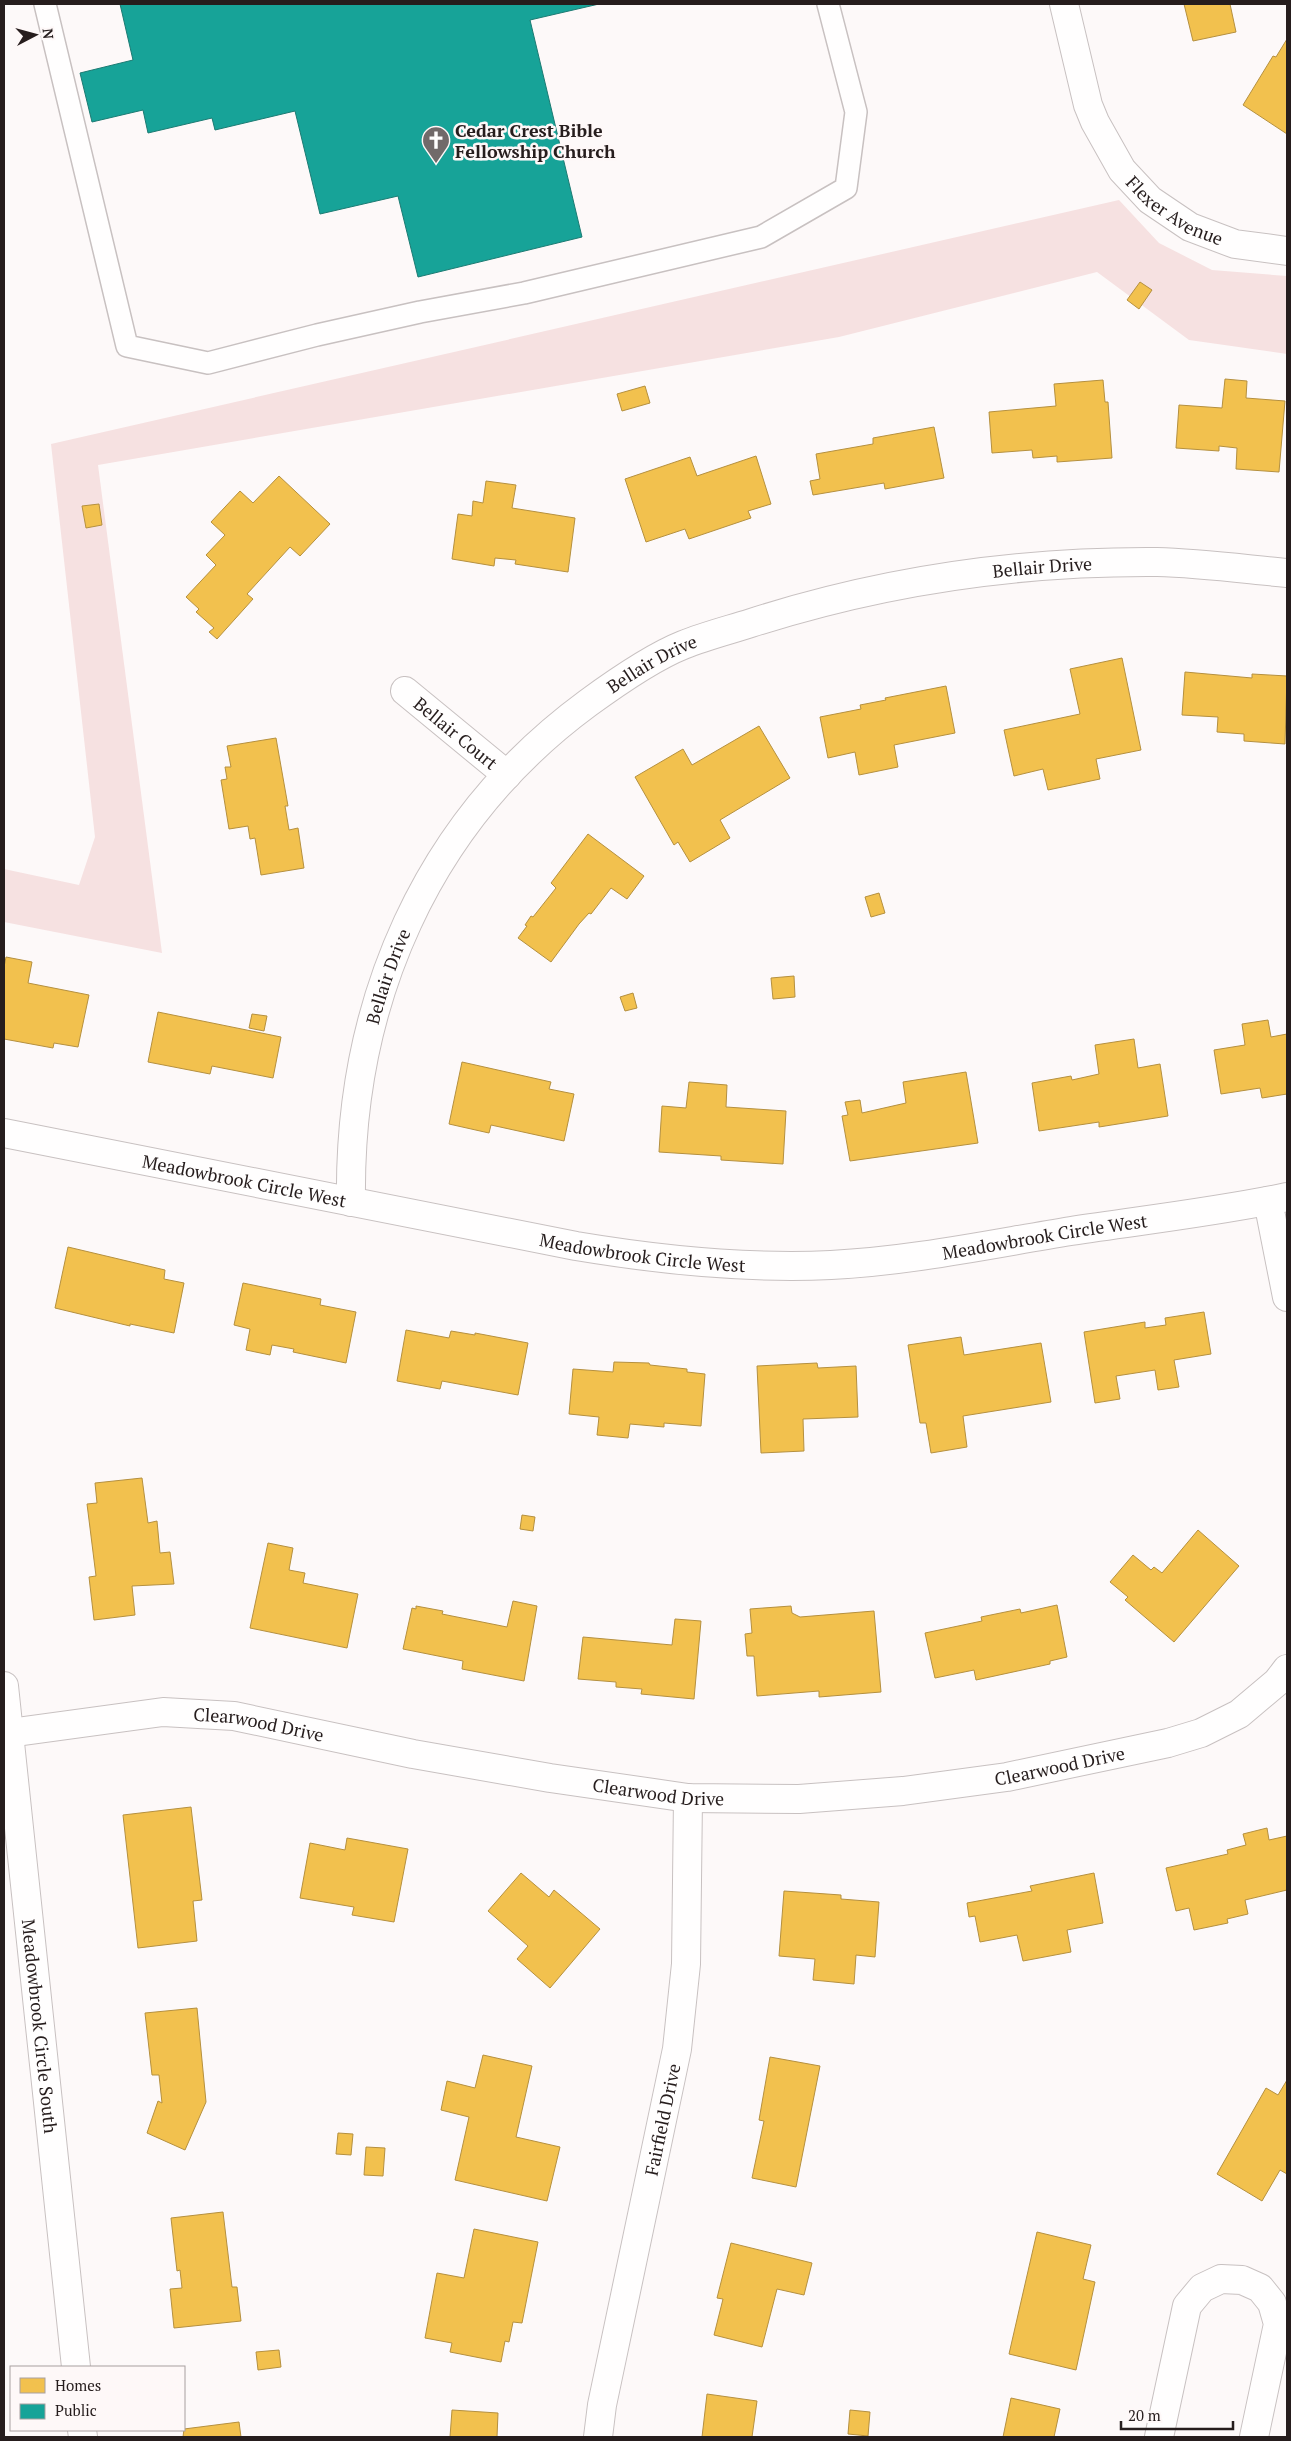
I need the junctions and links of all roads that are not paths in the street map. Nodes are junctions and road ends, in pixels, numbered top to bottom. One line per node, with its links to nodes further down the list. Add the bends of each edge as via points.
1 (45, 4): 2 (lane, via 127,346 208,363 326,333 524,293 761,237 846,188 856,112)
2 (828, 4)
3 (1064, 4): 4 (street, Flexer Avenue, via 1088,105 1122,170 1150,200 1190,228 1235,244)
4 (1287, 250)
5 (1287, 573): 7 (street, Bellair Drive, via 1158,562 1025,567 938,578 805,606 681,645 613,685 565,720)
6 (405, 691): 7 (street, Bellair Court)
7 (507, 775): 10 (street, Bellair Drive, via 468,821 434,872 405,926 376,1002 358,1081 350,1161)
8 (4, 1133): 10 (street, Meadowbrook Circle West)
9 (1278, 1199): 10 (street, Meadowbrook Circle West, via 942,1254 832,1265 758,1266 639,1257); 11 (street)
10 (351, 1202)
11 (1287, 1297)
12 (1287, 1669): 15 (street, Clearwood Drive, via 1240,1714 1201,1732 1149,1747 1007,1777 903,1791 798,1799)
13 (4, 1686): 14 (street, Meadowbrook Circle South)
14 (9, 1733): 15 (street, Clearwood Drive, via 163,1712 234,1716 413,1754); 16 (street, Meadowbrook Circle South)
15 (688, 1798): 17 (street, Fairfield Drive, via 686,1964 677,2049)
16 (76, 2366)
17 (598, 2437)
18 (1159, 2437): 19 (street, via 1187,2306 1202,2288 1221,2279 1242,2280 1260,2288 1272,2303 1278,2324)
19 (1254, 2437)

